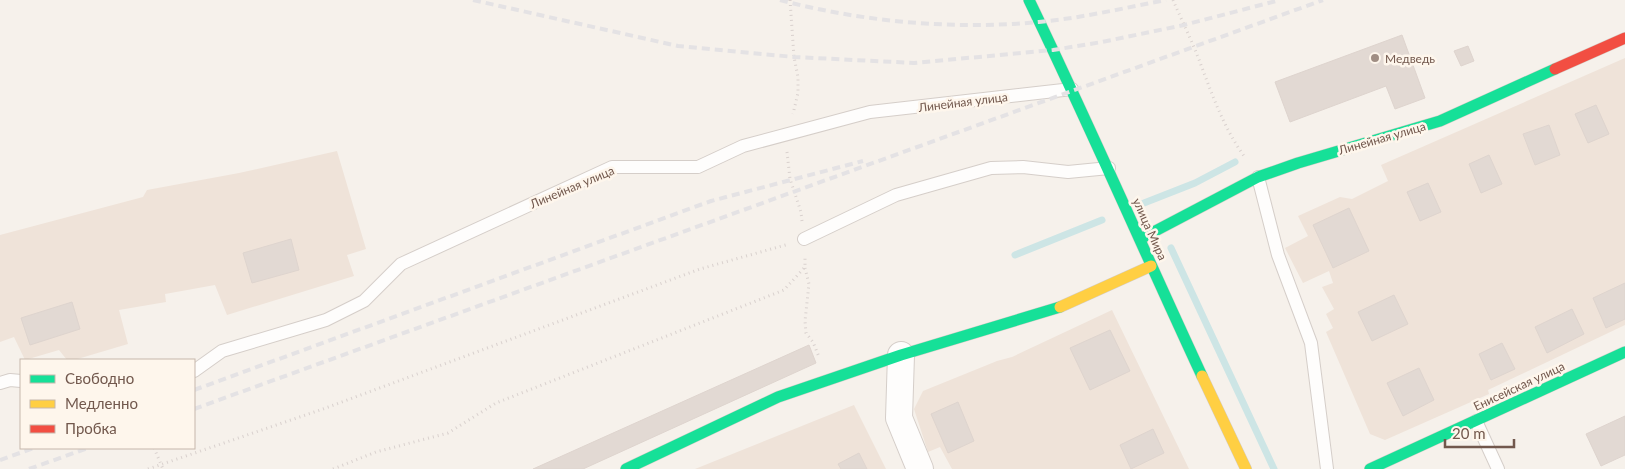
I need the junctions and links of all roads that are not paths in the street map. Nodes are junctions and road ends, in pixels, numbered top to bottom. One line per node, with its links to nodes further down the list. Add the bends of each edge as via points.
1 (1029, 0): 3 (street, улица Мира)
2 (1625, 38): 5 (street, Линейная улица, via 1440,121)
3 (1072, 89): 4 (street, улица Мира); 11 (lane, Линейная улица, via 870,112 743,146 698,166 612,167 402,264 364,301 326,320 222,351)
4 (1108, 168): 6 (lane, via 1068,172 1023,167 991,168 896,195); 7 (street, улица Мира)
5 (1258, 177): 7 (street, Линейная улица); 18 (lane, via 1278,255 1311,343)
6 (804, 239)
7 (1140, 240): 8 (street, улица Мира)
8 (1152, 266): 10 (street, via 1063,306); 17 (street, улица Мира)
9 (1625, 352): 14 (street, Енисейская улица)
10 (901, 354): 15 (street, via 778,397); 16 (street, via 899,418)
11 (195, 370)
12 (20, 382): 13 (lane)
13 (0, 383)
14 (1476, 421): 19 (street, Енисейская улица); 20 (lane)
15 (626, 469)
16 (920, 469)
17 (1246, 469)
18 (1327, 469)
19 (1370, 469)
20 (1498, 469)

